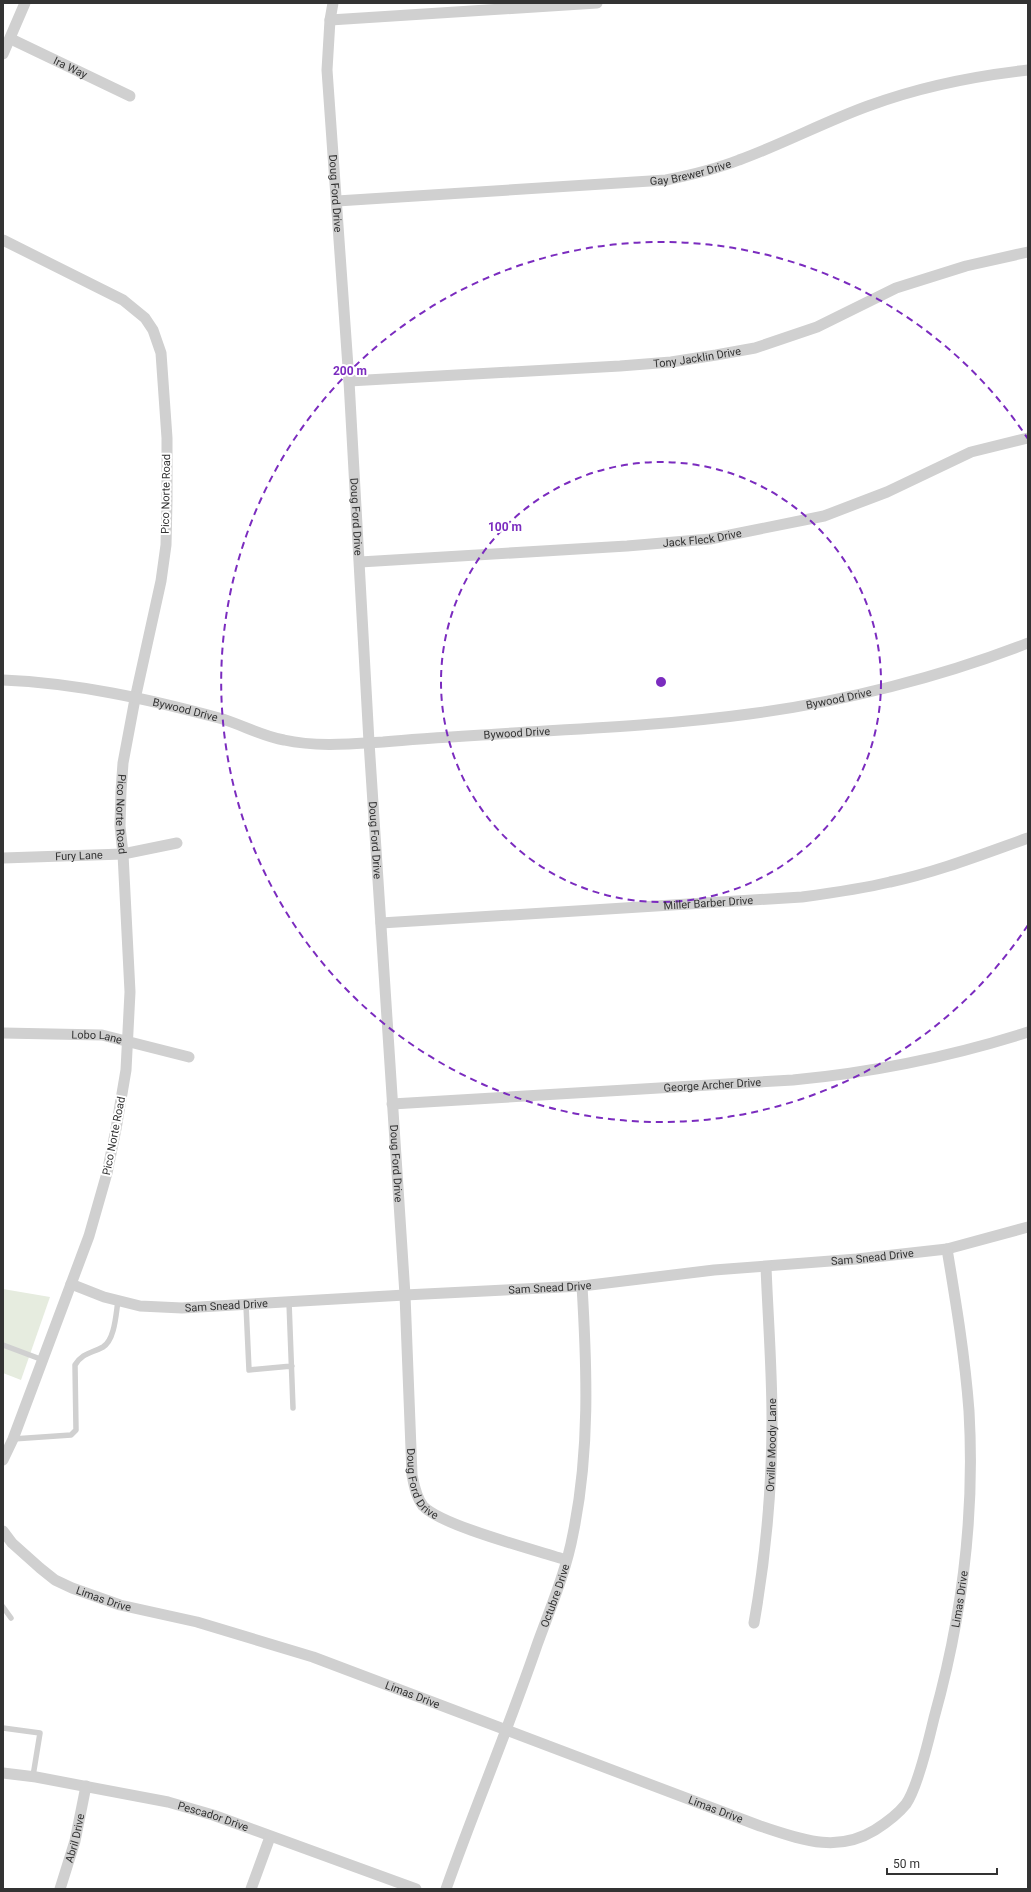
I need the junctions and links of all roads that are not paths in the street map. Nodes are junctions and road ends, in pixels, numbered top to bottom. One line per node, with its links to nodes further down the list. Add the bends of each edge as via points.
1 (25, 3): 5 (street)
2 (333, 3): 4 (street, Doug Ford Drive)
3 (597, 3): 4 (street)
4 (330, 20): 9 (street, Doug Ford Drive, via 327,70)
5 (10, 39): 6 (street); 8 (street, Ira Way)
6 (3, 54)
7 (1028, 70): 9 (street, Gay Brewer Drive, via 966,78 892,98 829,121 739,161 693,175 666,180)
8 (130, 96)
9 (337, 201): 12 (street, Doug Ford Drive)
10 (3, 240): 17 (street, Pico Norte Road, via 123,300 145,318 158,342 167,438 166,545 156,607)
11 (1028, 252): 12 (street, Tony Jacklin Drive, via 966,266 896,288 817,327 754,348 671,362)
12 (349, 381): 14 (street, Doug Ford Drive)
13 (1028, 438): 14 (street, Jack Fleck Drive, via 972,452 887,492 824,516 710,539)
14 (360, 562): 18 (street, Doug Ford Drive)
15 (1028, 643): 18 (street, Bywood Drive, via 926,676 776,710 673,722)
16 (3, 680): 17 (street, Bywood Drive, via 39,681)
17 (135, 699): 18 (street, Bywood Drive, via 162,703 226,720 283,740 326,744); 21 (street, Pico Norte Road, via 123,763 120,826)
18 (369, 742): 23 (street, Doug Ford Drive)
19 (1028, 838): 23 (street, Miller Barber Drive, via 924,873 842,892)
20 (177, 843): 21 (street, Fury Lane)
21 (123, 854): 22 (street, Fury Lane); 26 (street, Pico Norte Road, via 130,992)
22 (3, 858)
23 (381, 923): 28 (street, Doug Ford Drive)
24 (1028, 1032): 28 (street, George Archer Drive, via 936,1059 846,1075)
25 (3, 1033): 26 (street, Lobo Lane, via 102,1035)
26 (128, 1042): 27 (street, Lobo Lane); 32 (street, Pico Norte Road, via 126,1070 107,1173 89,1236)
27 (189, 1057)
28 (392, 1104): 34 (street, Doug Ford Drive)
29 (1028, 1227): 30 (street, Sam Snead Drive)
30 (947, 1249): 31 (street, Sam Snead Drive); 50 (street, Limas Drive, via 965,1367 969,1412 968,1536 956,1630 944,1684 911,1794 901,1809 874,1830 856,1838 834,1843 812,1842 760,1826 552,1749)
31 (766, 1267): 33 (street, Sam Snead Drive, via 714,1270); 48 (street, Orville Moody Lane, via 772,1419 771,1472 767,1532)
32 (71, 1284): 35 (street, Sam Snead Drive); 39 (street, Pico Norte Road)
33 (582, 1286): 34 (street, Sam Snead Drive); 45 (street, Octubre Drive, via 587,1364 585,1444 573,1535)
34 (405, 1295): 36 (street, Sam Snead Drive); 45 (street, Doug Ford Drive, via 412,1474 422,1504 437,1516 460,1525)
35 (118, 1300): 37 (street, Sam Snead Drive, via 158,1308); 42 (lane, via 108,1341 104,1346 79,1358 75,1364 76,1430 71,1435)
36 (289, 1302): 37 (street, Sam Snead Drive); 40 (lane)
37 (246, 1305): 40 (lane, via 249,1370)
38 (3, 1345): 39 (lane)
39 (43, 1360): 42 (street, Pico Norte Road)
40 (292, 1366): 41 (lane)
41 (293, 1408)
42 (13, 1439): 43 (street, Pico Norte Road)
43 (3, 1460)
44 (3, 1531): 50 (street, Limas Drive, via 12,1543 40,1568 55,1580 72,1588 120,1605 197,1622 306,1655)
45 (566, 1560): 50 (street, Octubre Drive)
46 (3, 1607): 47 (lane)
47 (11, 1618)
48 (754, 1623)
49 (3, 1728): 52 (lane, via 40,1733)
50 (506, 1729): 58 (street, Octubre Drive)
51 (3, 1773): 52 (street, Pescador Drive)
52 (33, 1776): 53 (street, Pescador Drive)
53 (86, 1786): 54 (street, Pescador Drive, via 168,1802 213,1815); 55 (street, Abril Drive, via 75,1841)
54 (270, 1837): 56 (street); 57 (street, Pescador Drive)
55 (60, 1889)
56 (251, 1889)
57 (416, 1889)
58 (446, 1889)

